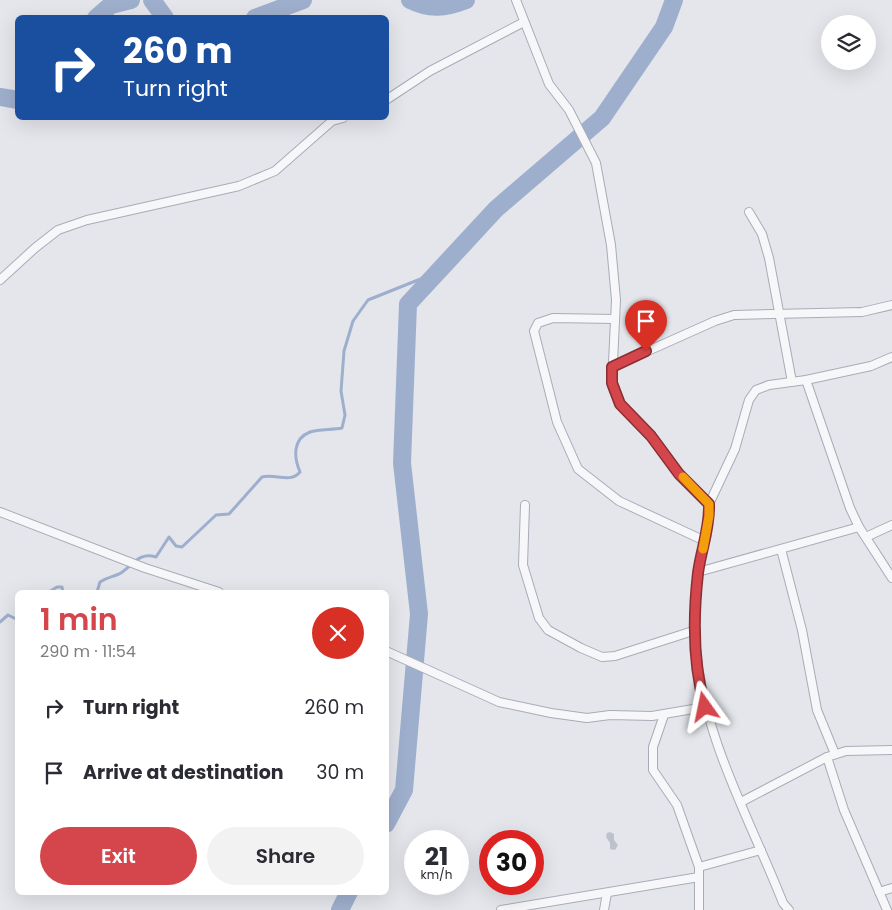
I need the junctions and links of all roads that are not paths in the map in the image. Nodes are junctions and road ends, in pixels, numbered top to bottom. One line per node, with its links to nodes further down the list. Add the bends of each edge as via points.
1 (516, 0): 2 (street)
2 (524, 22): 3 (street, via 430,72); 9 (street, via 549,84 569,110 596,163 611,245)
3 (389, 98)
4 (336, 120): 6 (street, via 275,171 239,186 86,220 58,230)
5 (750, 212): 8 (street, via 762,234 769,258)
6 (0, 280)
7 (892, 305): 8 (street, via 862,312)
8 (778, 314): 11 (street, via 715,320); 13 (street)
9 (615, 319): 11 (street); 20 (street, via 553,318 538,323 534,331 557,422 578,470 588,480 619,501)
10 (892, 357): 12 (street, via 871,366)
11 (612, 367): 14 (street, via 612,383 620,404)
12 (806, 380): 13 (street); 18 (street)
13 (792, 382): 14 (street, via 756,390 749,400 735,449)
14 (709, 504): 20 (street)
15 (525, 505): 25 (street, via 523,565 539,618 548,630 602,657 615,656)
16 (0, 512): 24 (street, via 145,568)
17 (892, 525): 19 (street)
18 (859, 527): 19 (street); 21 (street)
19 (866, 537): 23 (street)
20 (705, 541): 22 (street)
21 (781, 549): 22 (street); 30 (street, via 802,630 817,710)
22 (698, 572): 25 (street)
23 (892, 578)
24 (213, 590)
25 (696, 630): 27 (street, via 695,646)
26 (389, 652): 28 (street, via 499,702 587,718)
27 (705, 707): 28 (street); 32 (street, via 718,752)
28 (664, 715): 34 (street, via 653,747 653,770 677,805)
29 (892, 750): 30 (street, via 854,750)
30 (835, 754): 31 (street)
31 (827, 757): 32 (street); 38 (street, via 844,810)
32 (741, 802): 33 (street)
33 (761, 850): 34 (street); 39 (street)
34 (699, 868): 35 (street)
35 (699, 877): 37 (street); 42 (street)
36 (892, 888): 38 (street)
37 (607, 892): 40 (street); 41 (street)
38 (878, 892): 44 (street)
39 (781, 907): 43 (street)
40 (501, 910)
41 (604, 910)
42 (699, 910)
43 (789, 910)
44 (887, 910)

